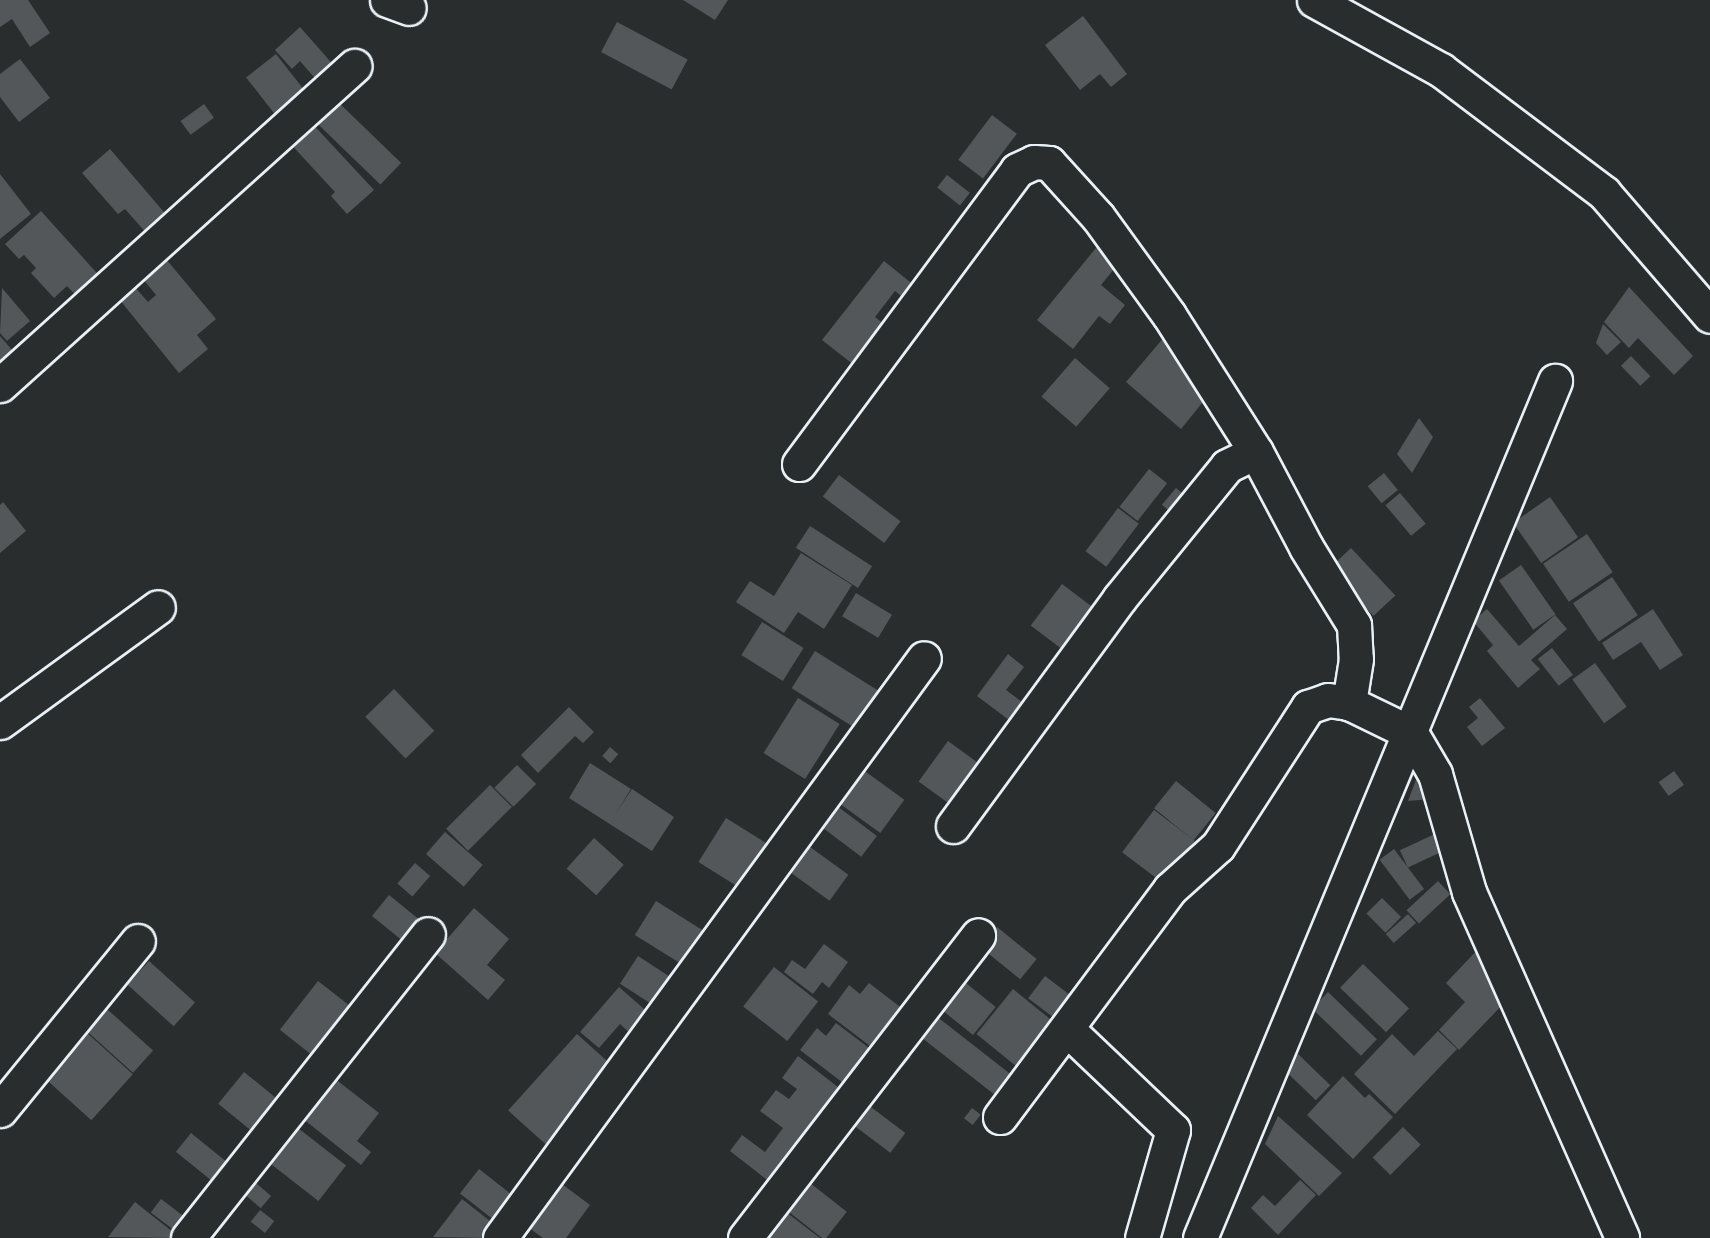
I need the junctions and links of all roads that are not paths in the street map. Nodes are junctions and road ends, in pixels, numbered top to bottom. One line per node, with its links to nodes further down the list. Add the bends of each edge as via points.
1 (1314, 0): 3 (street, via 1441,70 1604,193)
2 (354, 66): 5 (street)
3 (1710, 316)
4 (1555, 381): 12 (street)
5 (0, 385)
6 (1256, 452): 7 (street, via 1169,315 1098,217 1049,163 1034,162 1017,170); 10 (street, via 1306,547 1354,625 1356,659); 13 (street, via 1227,466 1119,599)
7 (799, 464)
8 (158, 607): 11 (street)
9 (924, 658): 21 (street)
10 (1349, 703): 12 (street); 17 (street, via 1328,700 1308,707 1218,846 1170,889)
11 (0, 722)
12 (1411, 733): 24 (street); 25 (street, via 1435,774 1469,892)
13 (953, 826)
14 (428, 934): 20 (street)
15 (978, 934): 22 (street)
16 (138, 940): 18 (street)
17 (1068, 1030): 19 (street); 23 (street, via 1173,1130)
18 (0, 1110)
19 (1000, 1117)
20 (188, 1238)
21 (500, 1238)
22 (745, 1238)
23 (1142, 1238)
24 (1200, 1238)
25 (1622, 1238)

